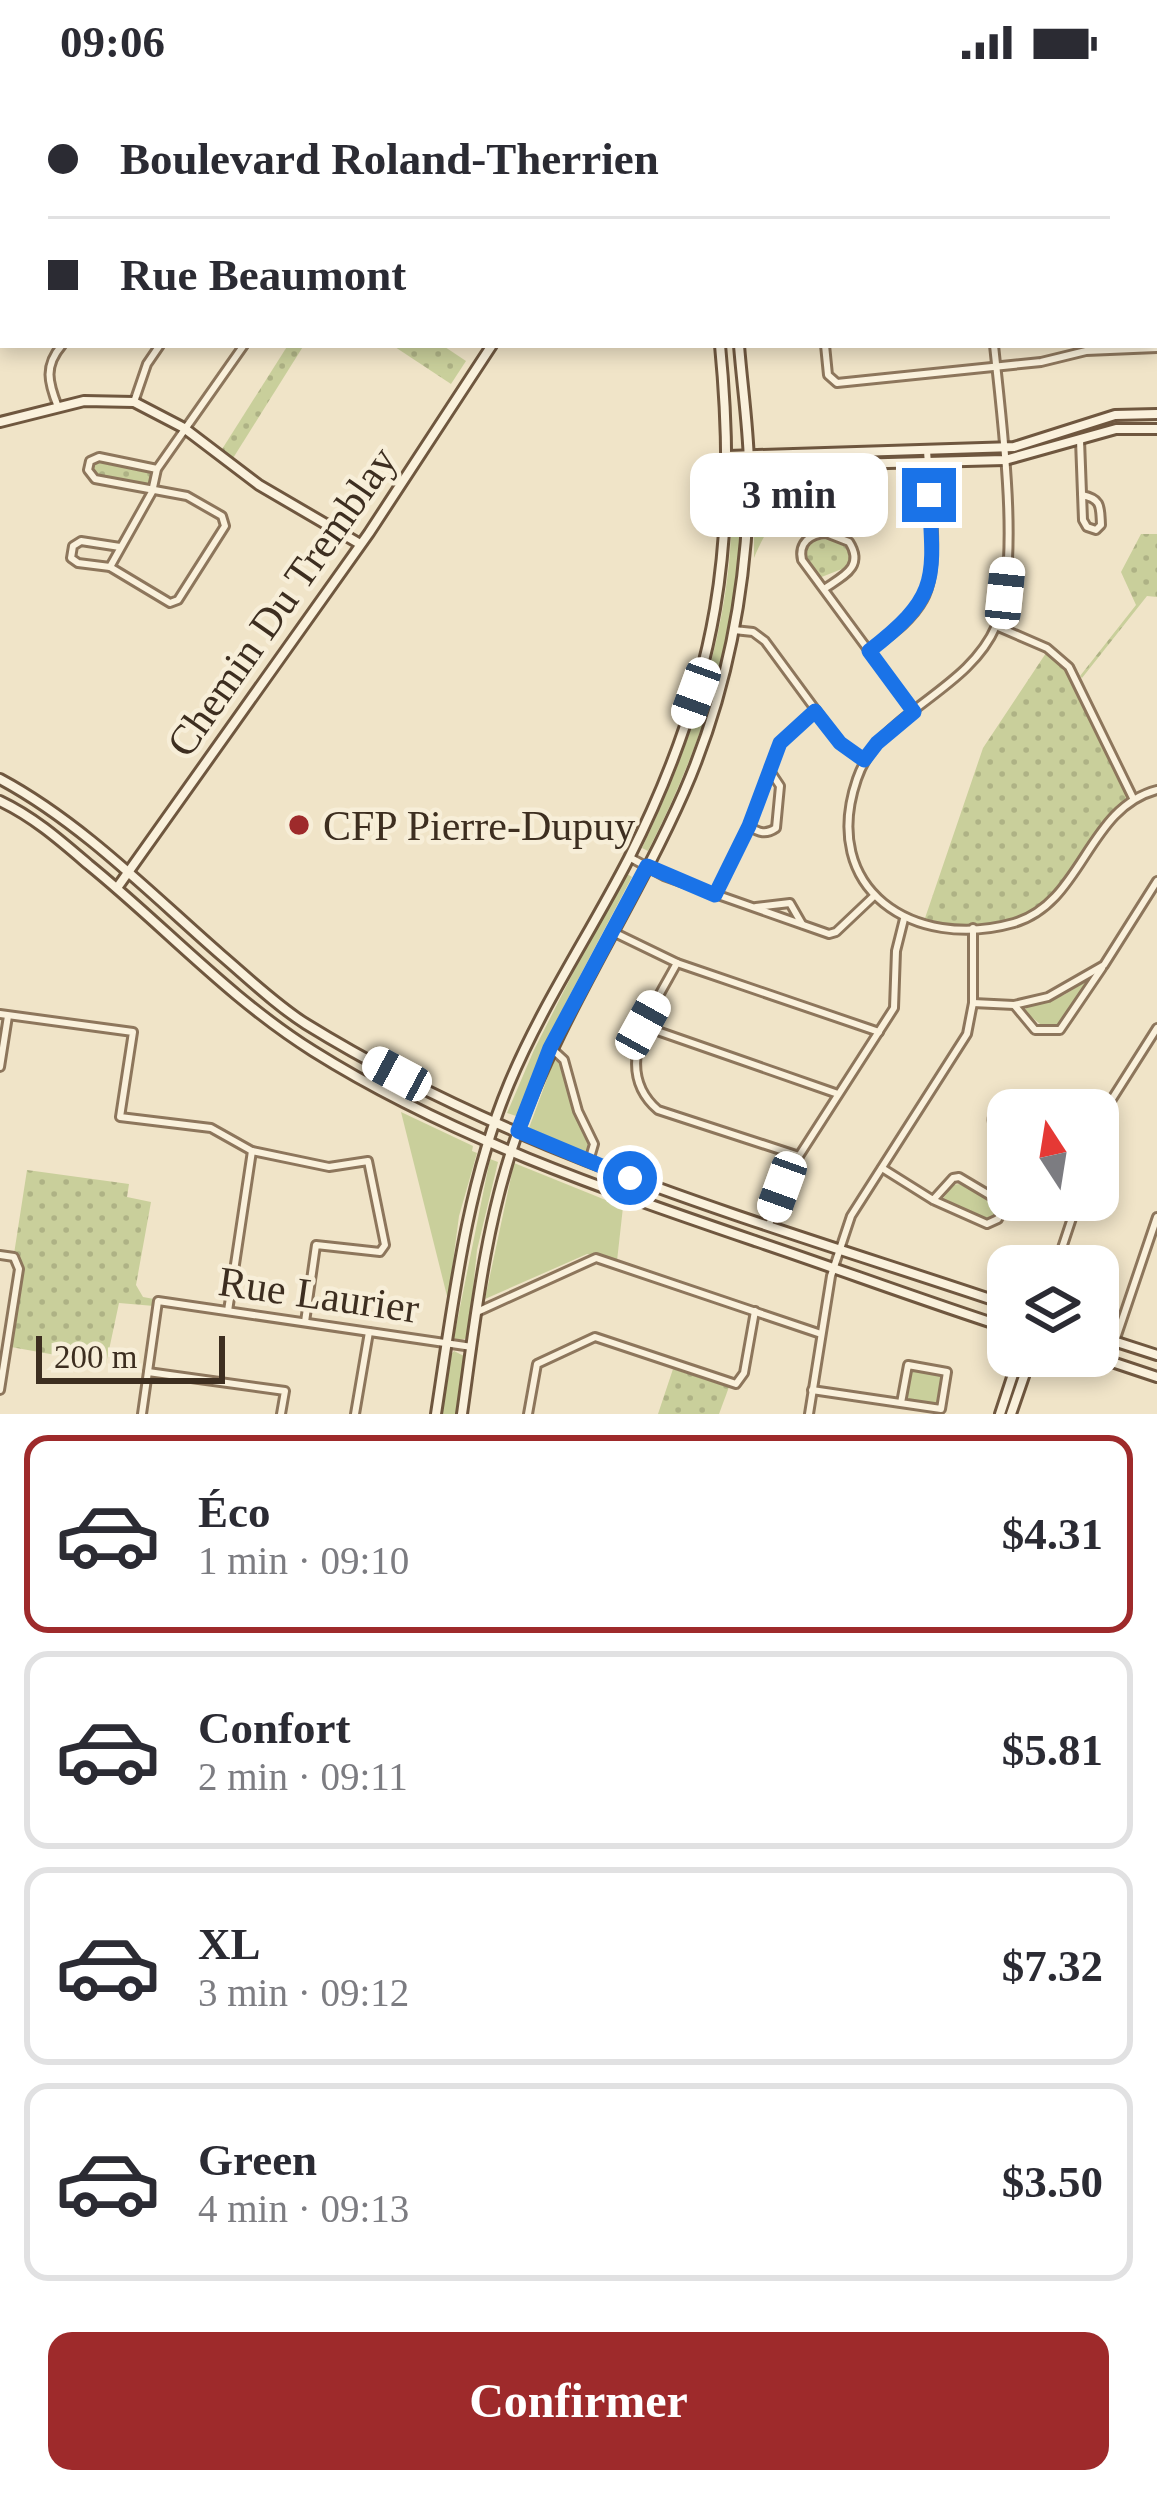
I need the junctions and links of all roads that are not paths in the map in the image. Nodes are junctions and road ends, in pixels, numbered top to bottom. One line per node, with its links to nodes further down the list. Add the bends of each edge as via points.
1 (60, 348): 12 (street, via 47,371)
2 (158, 348): 11 (street)
3 (242, 348): 15 (street)
4 (490, 348): 28 (main road, Chemin Du Tremblay)
5 (720, 348): 22 (main road)
6 (739, 348): 20 (main road)
7 (825, 348): 10 (street, via 837,383)
8 (994, 348): 10 (street)
9 (1085, 348): 10 (street)
10 (996, 366): 18 (street)
11 (134, 403): 12 (main road); 15 (main road)
12 (58, 407): 14 (main road)
13 (1157, 415): 18 (main road, via 1114,416)
14 (0, 422)
15 (184, 428): 25 (street); 28 (main road, via 259,485)
16 (1157, 429): 17 (main road, via 1128,427)
17 (1080, 440): 21 (main road); 27 (street)
18 (1004, 448): 19 (main road); 21 (street)
19 (927, 450): 20 (main road); 23 (street)
20 (748, 455): 22 (main road); 24 (main road)
21 (1005, 460): 23 (main road); 32 (street, via 1008,566)
22 (728, 462): 24 (main road); 44 (main road, via 710,649)
23 (927, 462): 24 (main road); 34 (street, via 928,588 905,623)
24 (748, 467): 33 (main road)
25 (158, 469): 26 (street); 26 (street, via 90,461 95,479)
26 (152, 492): 29 (street); 30 (street, via 199,500 225,526 170,603)
27 (1082, 495): 27 (street, via 1084,524 1100,528 1100,503)
28 (360, 544): 46 (main road, Chemin Du Tremblay)
29 (120, 547): 30 (street); 30 (street, via 73,546 78,563)
30 (110, 567)
31 (824, 590): 31 (street, via 801,554 810,536 826,533 849,542 856,562); 34 (street)
32 (996, 626): 36 (street, via 970,664); 41 (street, via 1069,667)
33 (734, 630): 35 (street, via 765,641); 45 (main road, via 704,742)
34 (869, 651): 36 (street)
35 (815, 711): 37 (street); 38 (street, via 787,734)
36 (914, 712): 37 (street)
37 (864, 760): 50 (street, via 848,824 856,864)
38 (770, 771): 43 (street); 43 (street, via 780,786 776,828)
39 (0, 779): 46 (main road)
40 (1157, 790): 41 (street)
41 (1133, 798): 54 (street, via 1052,902 1013,923)
42 (0, 801): 48 (main road)
43 (749, 826): 49 (street)
44 (629, 857): 45 (street); 68 (main road, via 535,1027)
45 (647, 866): 49 (street); 55 (main road)
46 (128, 874): 48 (main road, Chemin Du Tremblay); 68 (main road, via 299,1019)
47 (1157, 881): 57 (street)
48 (117, 888): 70 (main road, via 302,1045)
49 (715, 895): 51 (street)
50 (874, 896): 52 (street); 53 (street, via 836,932)
51 (752, 908): 53 (street); 53 (street, via 790,903)
52 (904, 920): 54 (street); 63 (street, via 896,1002)
53 (803, 926)
54 (973, 928): 58 (street)
55 (612, 932): 56 (street); 64 (main road)
56 (677, 963): 61 (street); 63 (street)
57 (1104, 965): 59 (street, via 1048,998); 59 (street, via 1060,1030 1035,1030)
58 (974, 1003): 59 (street); 75 (street, via 967,1034)
59 (1014, 1005)
60 (4, 1015): 65 (street); 71 (street, via 133,1032 121,1117 211,1128)
61 (643, 1025): 67 (street); 73 (street, via 636,1061 658,1110)
62 (1157, 1028): 66 (street)
63 (879, 1032): 67 (street)
64 (550, 1048): 69 (main road); 74 (street, via 564,1060 594,1144)
65 (0, 1067)
66 (1118, 1089)
67 (839, 1094): 73 (street)
68 (495, 1121): 69 (main road); 70 (main road)
69 (518, 1131): 72 (main road); 74 (main road)
70 (490, 1142): 72 (main road); 91 (main road)
71 (252, 1151): 83 (street); 87 (street, via 328,1167 368,1161 385,1245 380,1252 316,1245)
72 (511, 1151): 81 (main road); 85 (main road)
73 (799, 1156): 78 (street)
74 (589, 1161): 78 (main road)
75 (882, 1168): 76 (street); 79 (street)
76 (933, 1200): 76 (street, via 987,1224 1002,1210 959,1177)
77 (1157, 1217): 88 (street)
78 (769, 1224): 79 (main road)
79 (839, 1248): 81 (street); 82 (main road)
80 (0, 1255): 100 (street, via 17,1262)
81 (833, 1268): 86 (main road); 90 (street)
82 (987, 1298)
83 (228, 1311): 87 (street, Rue Laurier); 96 (street, Rue Laurier, via 158,1301)
84 (755, 1311): 85 (street, via 596,1258); 90 (street); 108 (street, via 736,1384 595,1336 538,1364)
85 (477, 1312): 93 (main road)
86 (987, 1321)
87 (304, 1322): 89 (street, Rue Laurier)
88 (1119, 1327)
89 (369, 1332): 91 (street, Rue Laurier); 105 (street)
90 (821, 1334): 101 (street)
91 (447, 1343): 93 (street, Rue Laurier); 106 (main road)
92 (1119, 1343): 94 (main road)
93 (472, 1347): 107 (main road)
94 (1157, 1355)
95 (1119, 1364): 97 (main road)
96 (148, 1372): 103 (street); 104 (street, via 286,1391)
97 (1157, 1376)
98 (1012, 1377): 110 (main road)
99 (1024, 1377): 111 (main road)
100 (0, 1390)
101 (812, 1390): 102 (street); 109 (street)
102 (901, 1403): 102 (street, via 940,1409 947,1372 908,1365)
103 (142, 1414)
104 (281, 1414)
105 (355, 1414)
106 (436, 1414)
107 (462, 1414)
108 (528, 1414)
109 (809, 1414)
110 (1000, 1414)
111 (1011, 1414)

